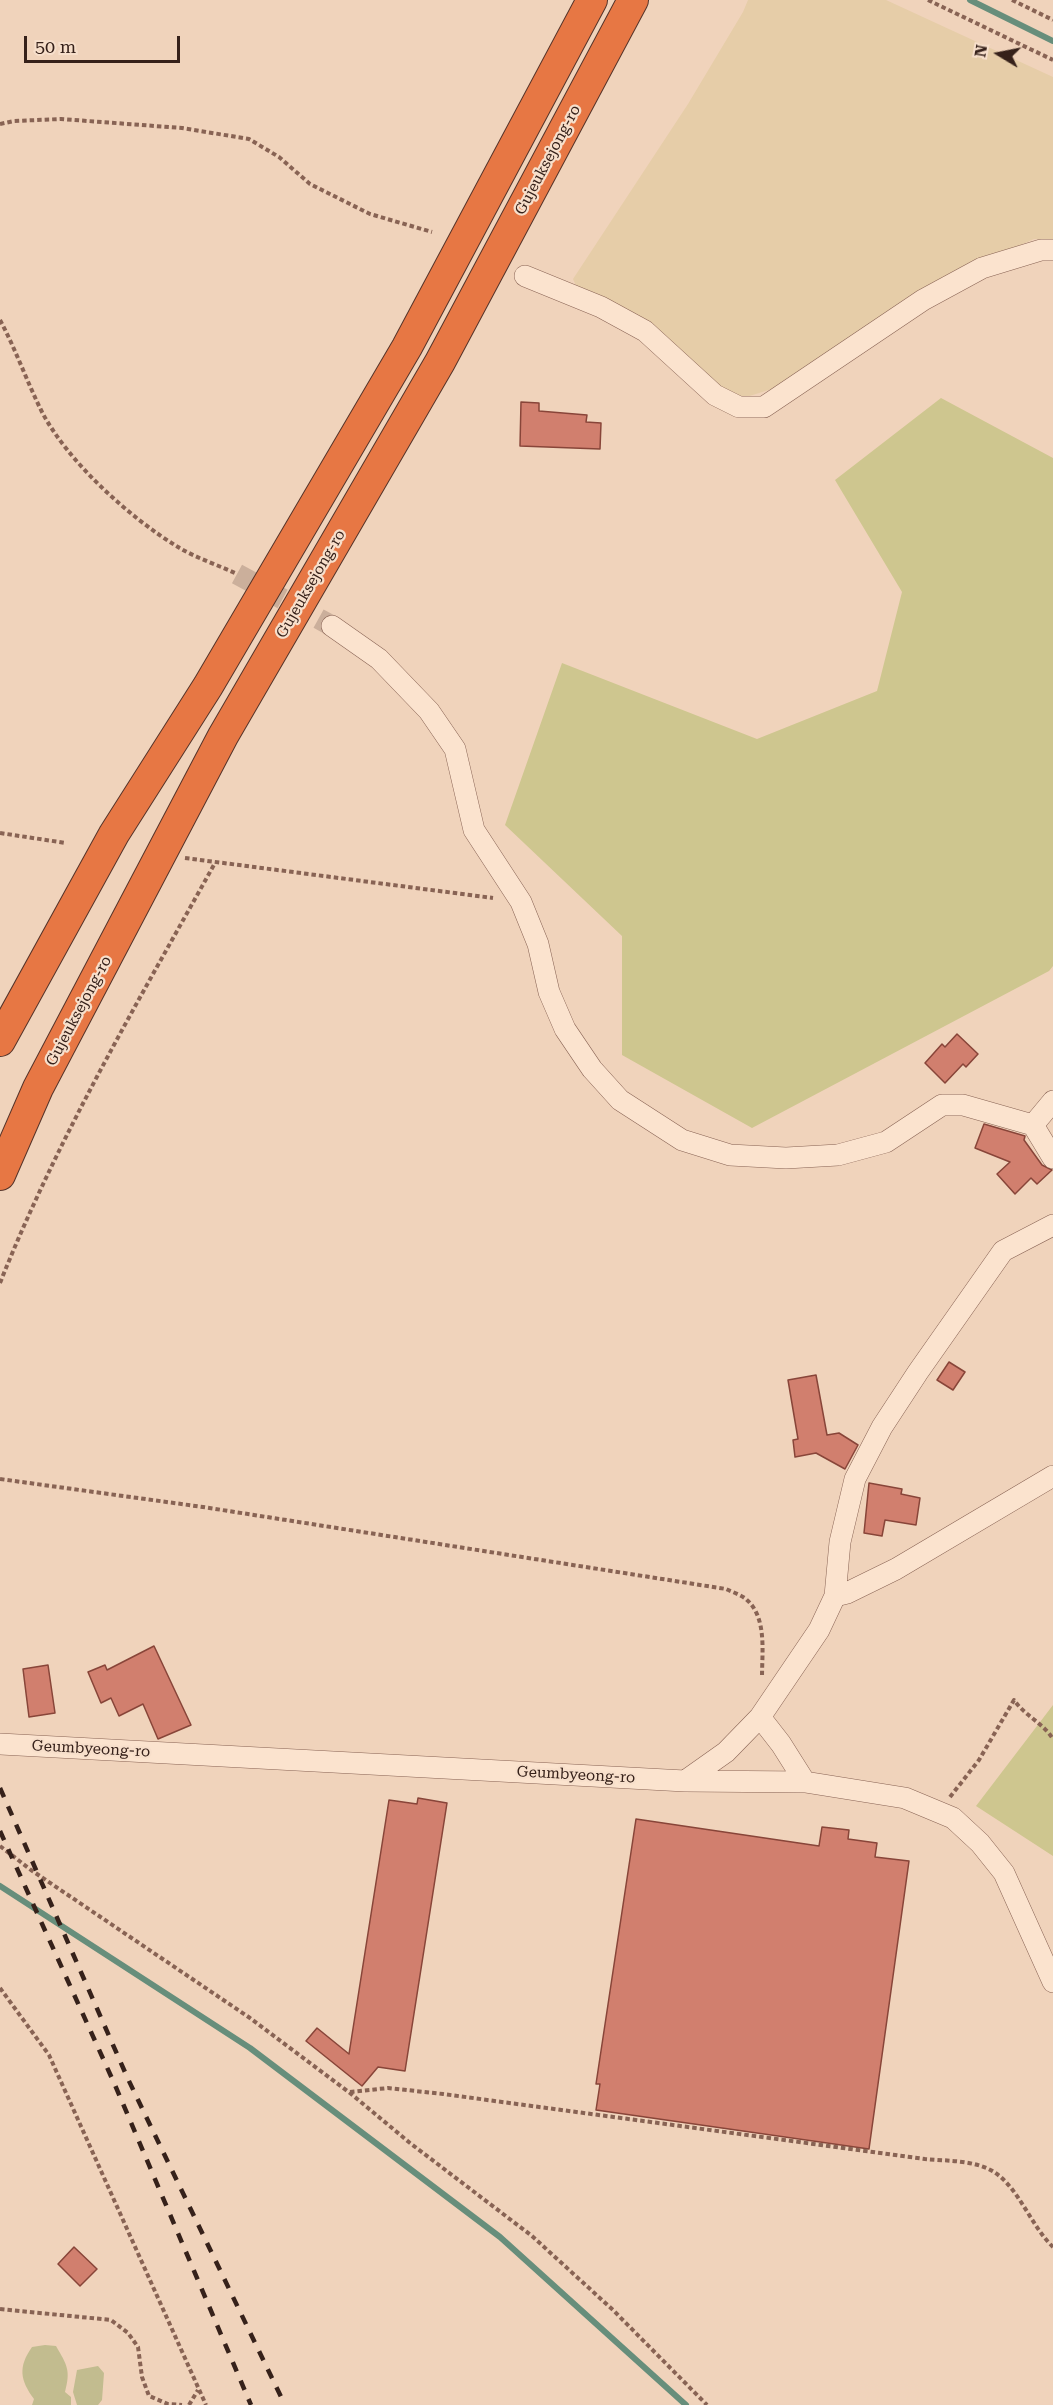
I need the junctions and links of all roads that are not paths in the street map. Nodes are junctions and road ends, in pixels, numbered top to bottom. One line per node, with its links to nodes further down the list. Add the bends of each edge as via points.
1 (592, 0): 6 (highway, via 407,347 208,686 114,834)
2 (633, 0): 10 (highway, Gujeuksejong-ro, via 440,362 223,736 39,1088)
3 (1053, 250): 4 (street, via 982,268 922,300 764,407 739,407 715,395 645,331 601,307)
4 (525, 276)
5 (332, 626): 8 (street, via 379,658 429,711 455,749 474,830 521,902 538,944 549,992 565,1029 620,1101 682,1140 730,1155 838,1155 886,1142 942,1105 963,1105)
6 (0, 1041)
7 (1053, 1101): 8 (street)
8 (1033, 1125): 9 (street)
9 (1053, 1158)
10 (0, 1175)
11 (1053, 1225): 13 (street, via 1003,1251 882,1427 855,1479 840,1542)
12 (1053, 1476): 13 (street, via 896,1569)
13 (835, 1596): 14 (street, via 819,1630)
14 (760, 1717): 16 (street, via 726,1752); 17 (street)
15 (0, 1744): 16 (street, Geumbyeong-ro)
16 (685, 1781): 17 (street, Geumbyeong-ro)
17 (805, 1782): 18 (street, Geumbyeong-ro, via 905,1798 953,1818 1004,1873)
18 (1053, 1982)

